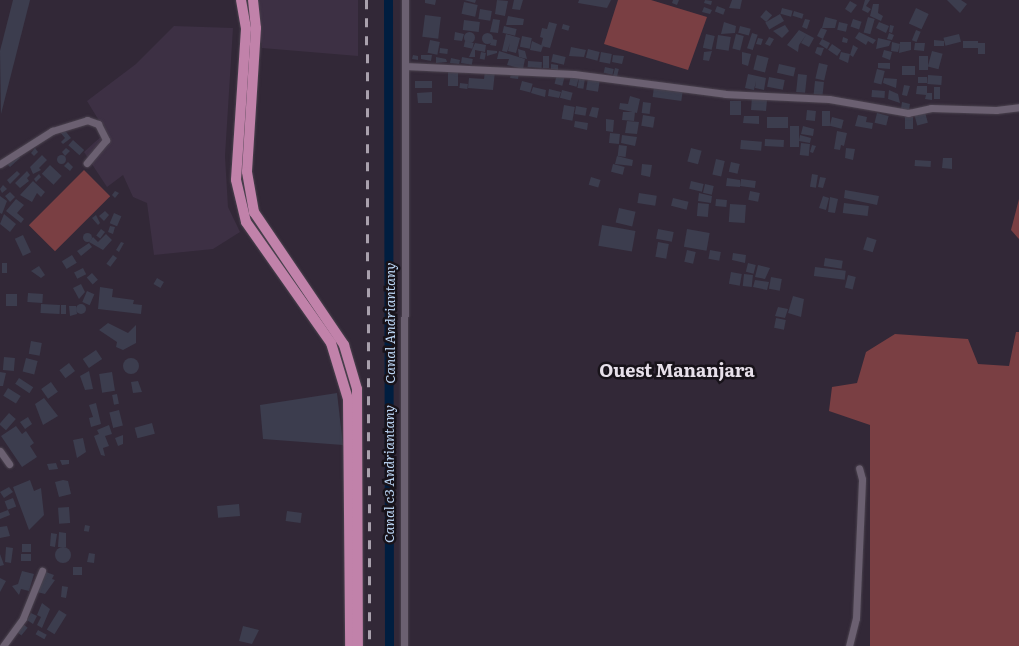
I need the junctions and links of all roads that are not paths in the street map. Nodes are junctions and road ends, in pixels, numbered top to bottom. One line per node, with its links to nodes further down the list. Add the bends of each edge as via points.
1 (241, 0): 13 (main road, via 246,29 236,180 246,222 331,343 348,399)
2 (253, 0): 14 (main road, via 256,28 247,172 254,212 344,345 357,389)
3 (405, 0): 4 (street)
4 (405, 66): 5 (street, via 582,74 725,94 829,100 908,113 931,108 996,110); 15 (street)
5 (1019, 107)
6 (87, 163): 7 (street, via 106,140 98,124 87,120 52,131)
7 (0, 164)
8 (0, 451): 9 (street)
9 (9, 464)
10 (859, 468): 16 (street, via 862,479 856,618)
11 (42, 571): 12 (street, via 24,618)
12 (3, 646)
13 (350, 646)
14 (358, 646)
15 (404, 646)
16 (849, 646)

